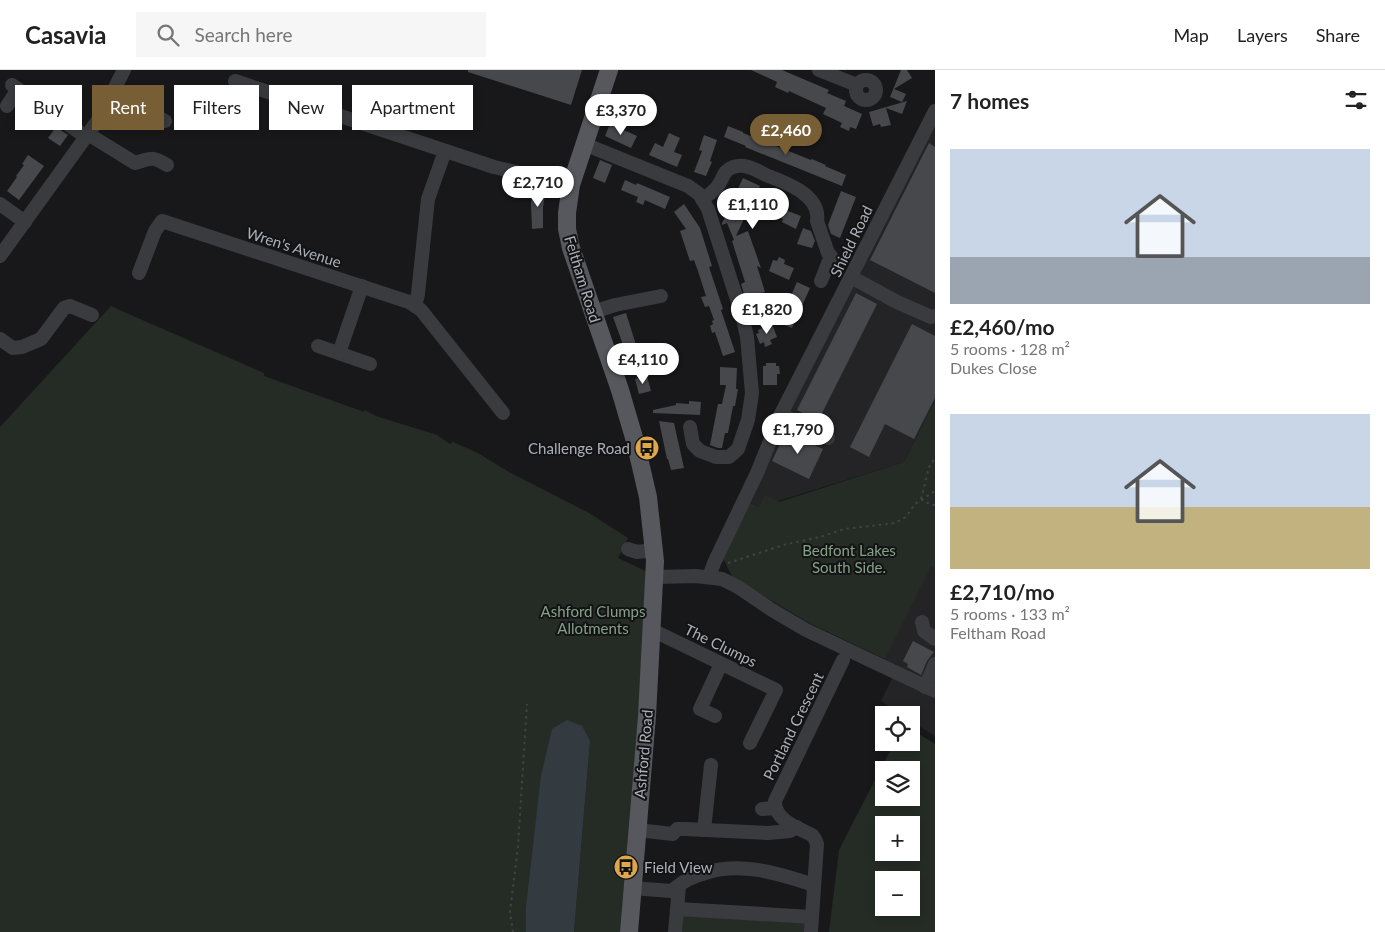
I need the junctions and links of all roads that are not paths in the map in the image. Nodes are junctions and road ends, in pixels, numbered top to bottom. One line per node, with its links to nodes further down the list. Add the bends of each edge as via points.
1 (124, 70): 5 (street)
2 (609, 70): 11 (main road, Feltham Road)
3 (819, 70): 6 (street)
4 (235, 81): 12 (street)
5 (117, 85)
6 (857, 86)
7 (7, 106): 10 (street, via 15,87)
8 (934, 113): 20 (street, Shield Road)
9 (92, 129): 10 (street)
10 (87, 136): 13 (street, via 135,163 156,158); 17 (street)
11 (584, 144): 14 (main road, Feltham Road); 15 (street, via 688,186)
12 (445, 151): 14 (street, via 494,167); 24 (street, via 428,200)
13 (167, 165)
14 (571, 185): 26 (main road, Feltham Road, via 567,229)
15 (702, 199): 21 (street, via 719,186 724,172 744,165 804,193 818,208 817,221 831,256); 27 (street)
16 (0, 204): 17 (street)
17 (25, 222): 18 (street)
18 (0, 256)
19 (138, 273): 22 (street, Wren's Avenue, via 162,221)
20 (851, 277): 29 (street, via 897,302); 35 (street, Shield Road)
21 (821, 281)
22 (362, 286): 24 (street, Wren's Avenue); 32 (street)
23 (661, 296): 26 (street)
24 (415, 306): 34 (street, Wren's Avenue)
25 (769, 307): 27 (street)
26 (593, 312): 39 (main road, Feltham Road, via 636,441 648,497)
27 (742, 314): 36 (street, via 748,337 752,393 748,420 738,449 729,457 716,457 700,451 693,444)
28 (92, 315): 30 (street, via 70,306 64,308 41,339 12,348)
29 (935, 316)
30 (0, 339)
31 (318, 346): 32 (street)
32 (339, 353): 33 (street)
33 (370, 364)
34 (503, 413)
35 (781, 414): 37 (street); 41 (street, Shield Road)
36 (690, 427)
37 (828, 438)
38 (628, 550): 39 (street)
39 (654, 550): 40 (main road, Feltham Road)
40 (656, 577): 41 (street); 43 (main road, Ashford Road)
41 (708, 577): 48 (street, via 722,579 738,587 806,630)
42 (922, 622): 44 (street, via 924,631)
43 (652, 630): 46 (street, The Clumps); 53 (main road, Ashford Road)
44 (935, 639)
45 (843, 660): 52 (street, Portland Crescent, via 775,801 768,809)
46 (721, 664): 49 (street, via 700,709); 50 (street, The Clumps, via 776,690)
47 (935, 664): 48 (street)
48 (930, 692)
49 (715, 716)
50 (750, 743)
51 (711, 765): 54 (street)
52 (797, 827): 54 (street, via 768,833); 55 (street, Portland Crescent, via 812,835 817,844)
53 (637, 830): 54 (street, via 673,834 677,829); 57 (main road, Ashford Road)
54 (704, 830)
55 (814, 885): 56 (street, via 764,870 730,868 697,876); 59 (street, Portland Crescent)
56 (680, 886): 57 (street, via 671,892); 58 (street)
57 (632, 888): 60 (main road, Ashford Road)
58 (678, 909): 59 (street); 61 (street)
59 (812, 917): 62 (street, Portland Crescent)
60 (628, 932)
61 (675, 932)
62 (811, 932)

